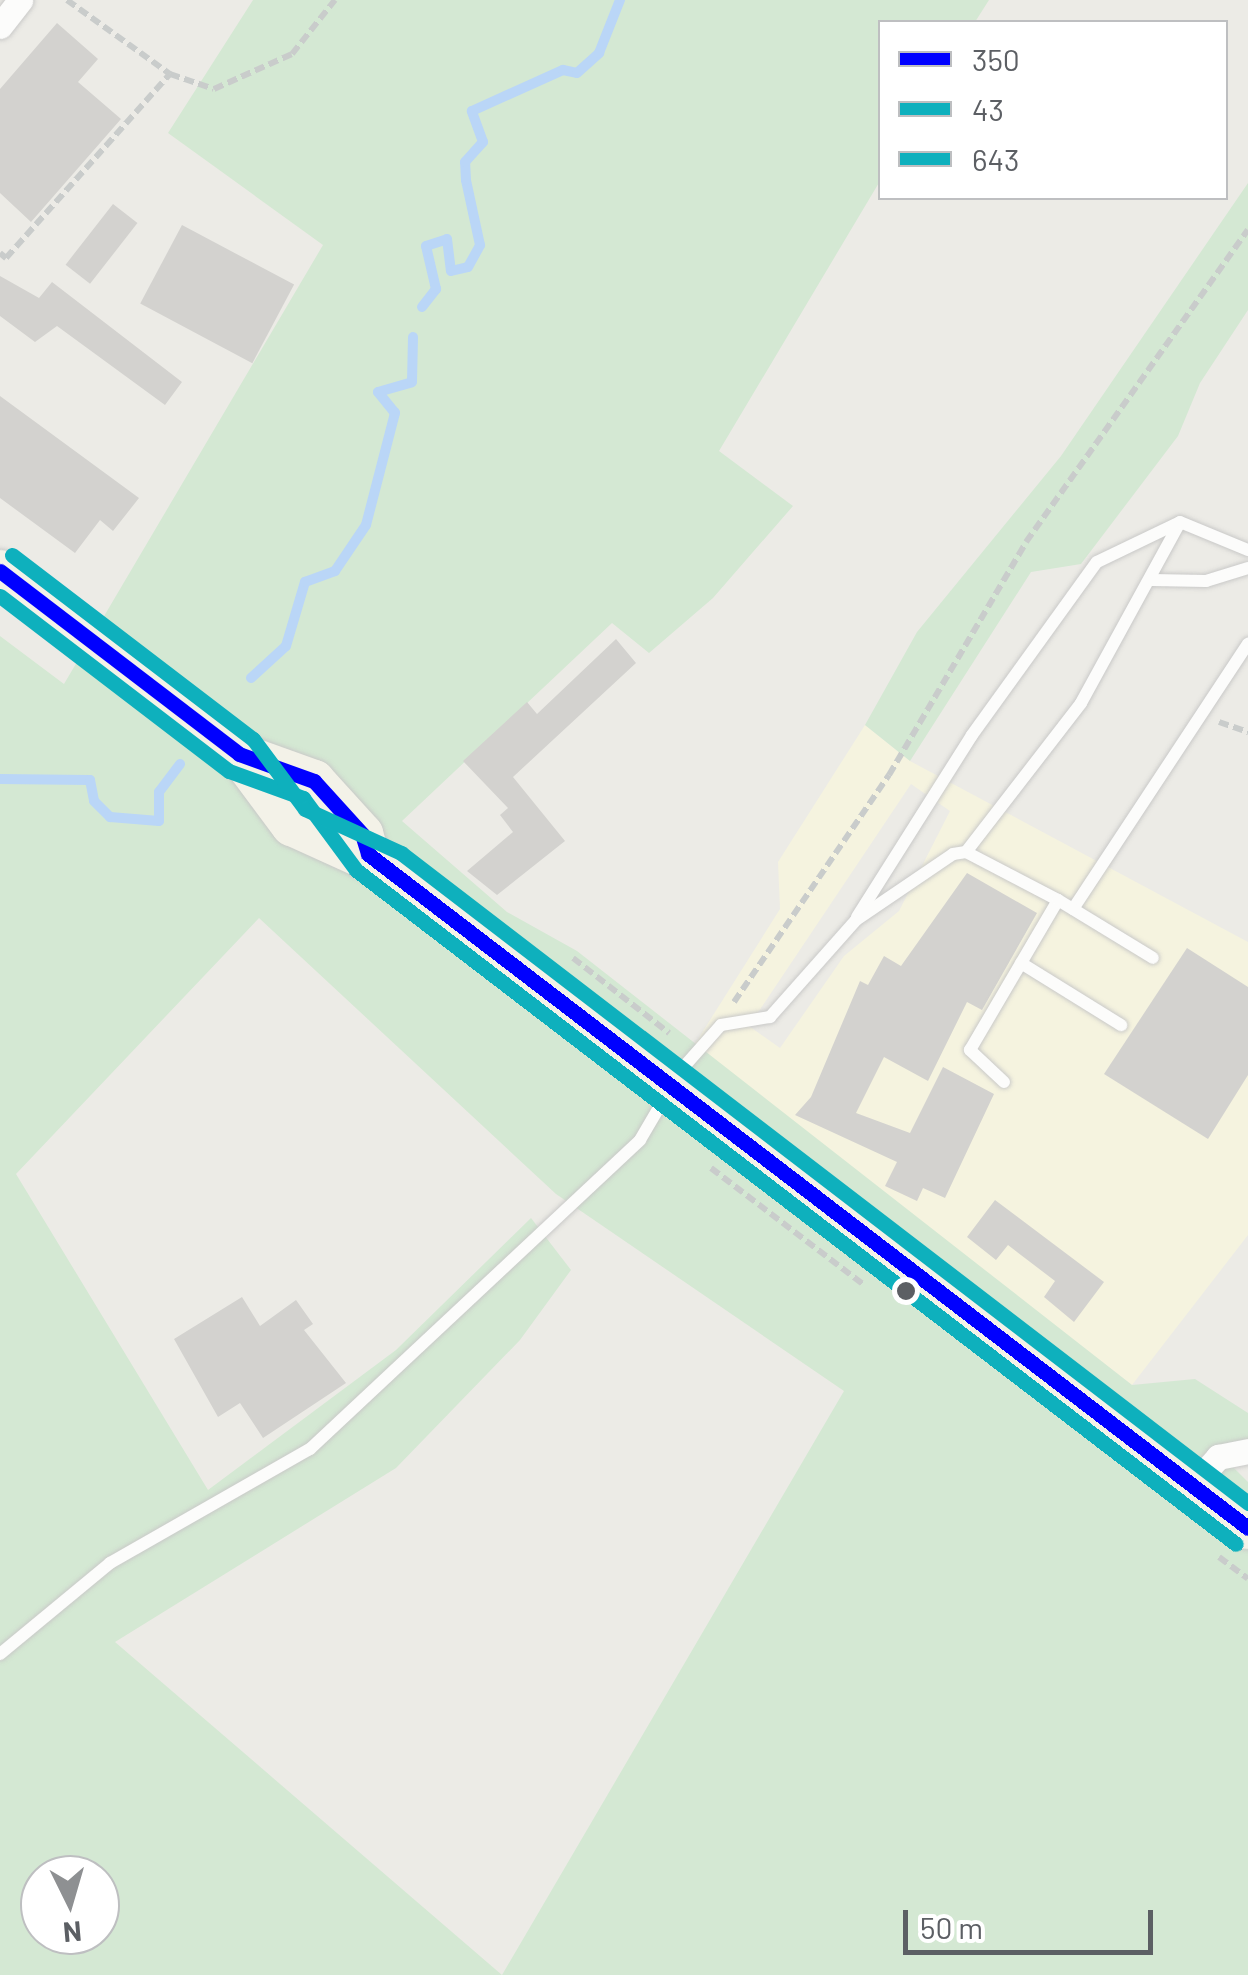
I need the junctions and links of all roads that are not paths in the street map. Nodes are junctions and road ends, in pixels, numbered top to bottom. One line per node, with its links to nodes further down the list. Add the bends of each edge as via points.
1 (20, 0): 2 (street)
2 (0, 26)
3 (1180, 522): 4 (lane); 7 (lane); 12 (lane, via 1098,562 972,735)
4 (1248, 550)
5 (1248, 568): 7 (lane, via 1206,581)
6 (0, 571): 17 (main road, via 239,754 314,780 368,854)
7 (1152, 580): 9 (lane, via 1081,704)
8 (1248, 644): 11 (lane)
9 (966, 852): 10 (lane); 12 (lane)
10 (1058, 900): 11 (lane); 14 (lane)
11 (1074, 909): 13 (lane)
12 (856, 920): 17 (lane, via 770,1017 722,1025)
13 (1153, 958)
14 (1021, 963): 15 (lane); 16 (lane, via 970,1050)
15 (1121, 1026)
16 (1004, 1082)
17 (673, 1087): 19 (main road); 21 (lane, via 640,1140 310,1449 110,1564)
18 (1248, 1451): 19 (street, via 1218,1457)
19 (1193, 1486): 20 (main road)
20 (1248, 1528)
21 (0, 1654)

